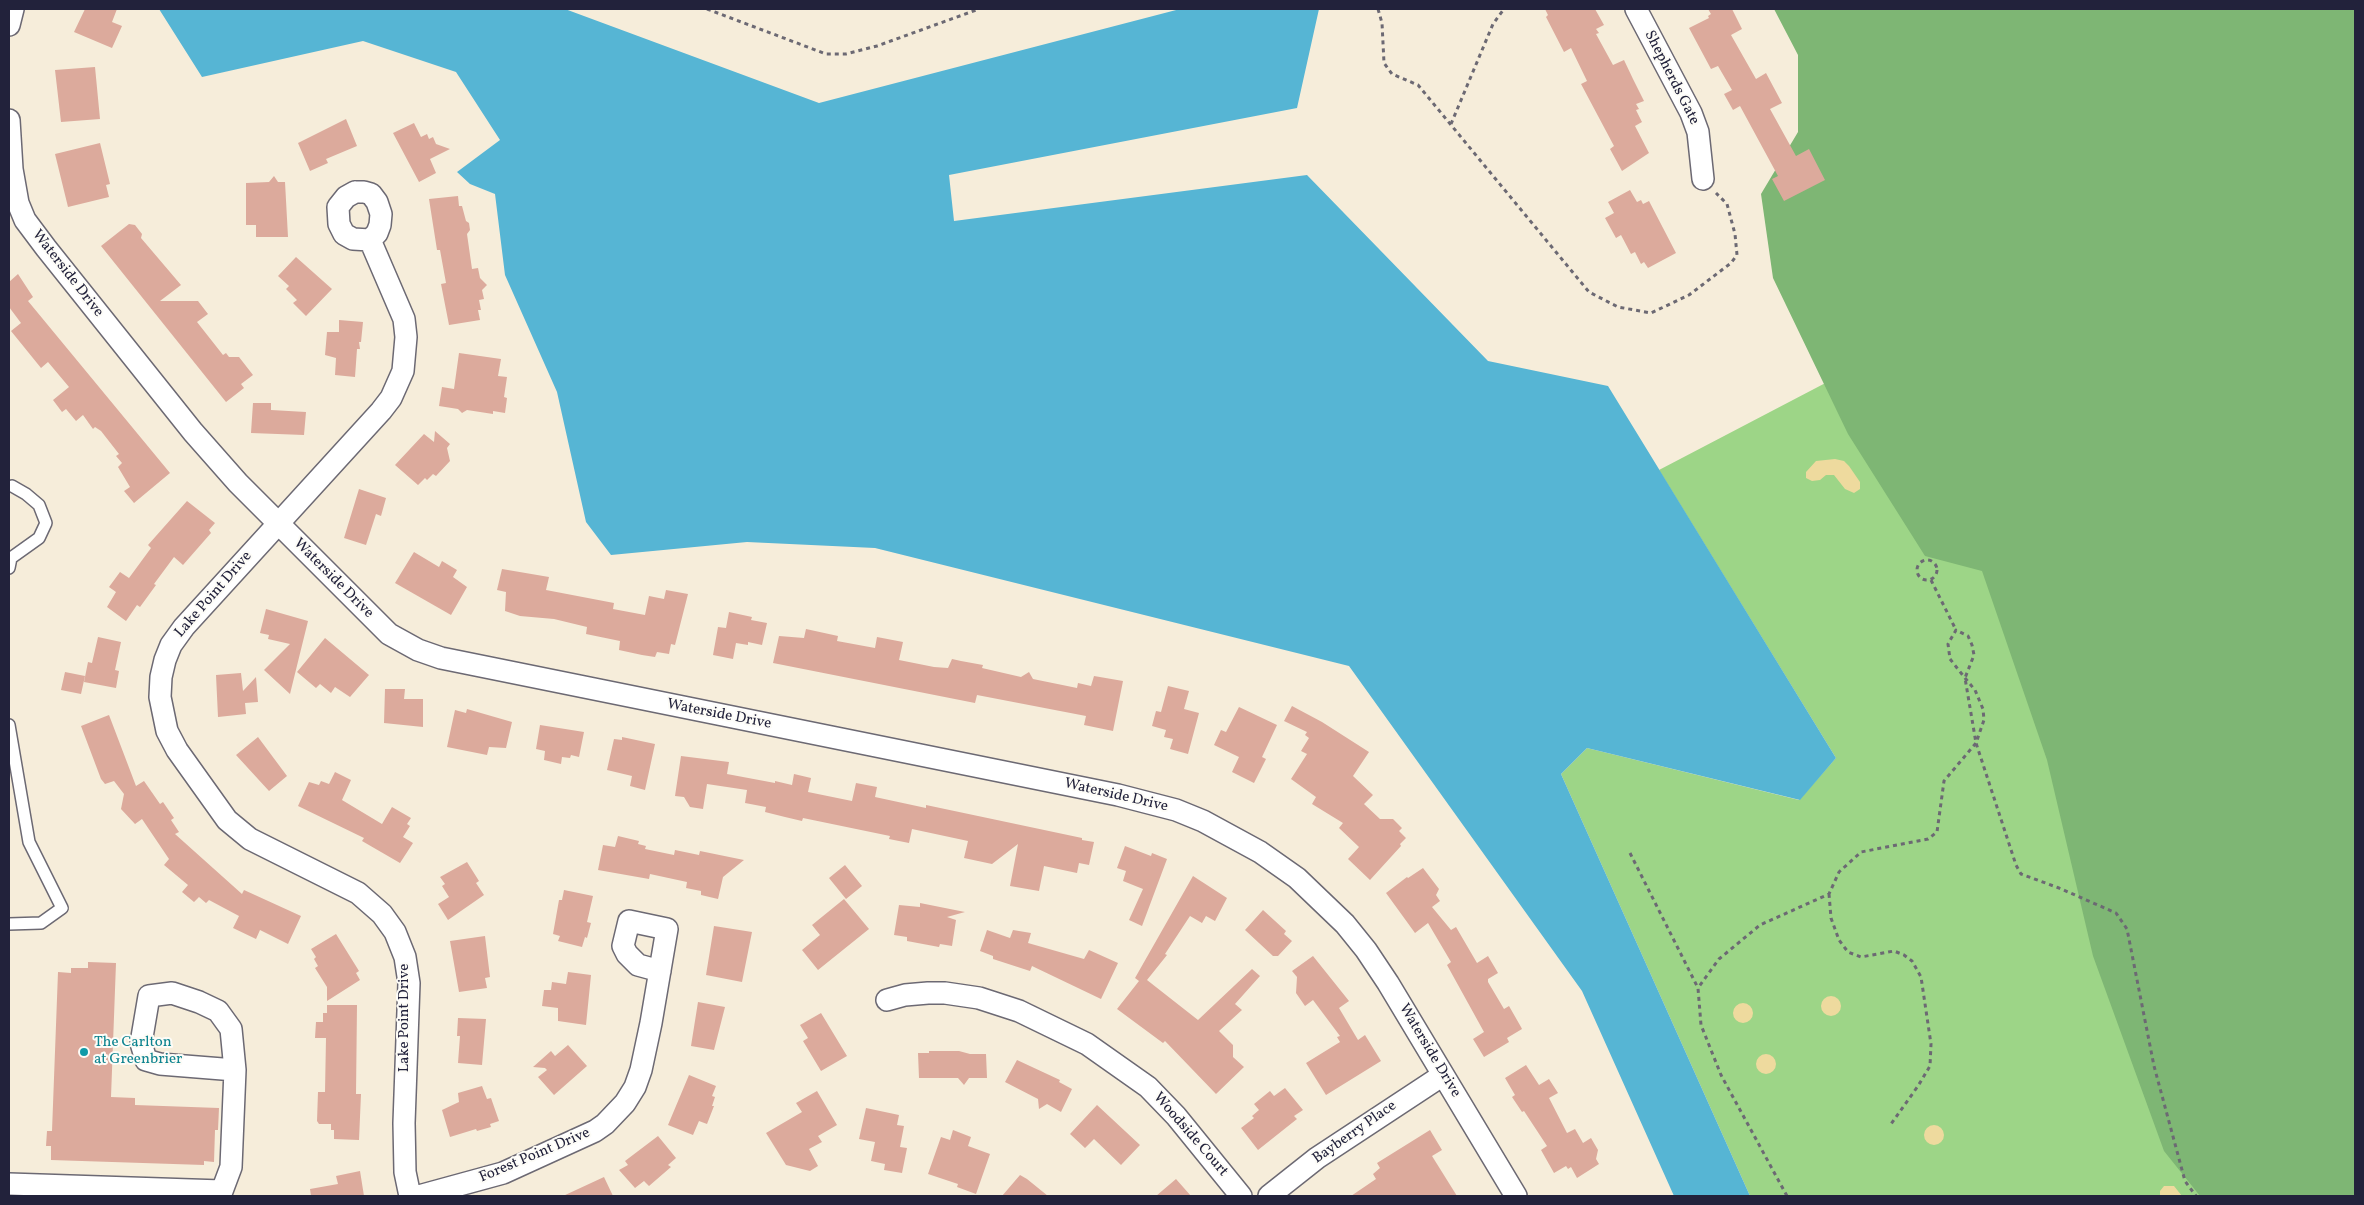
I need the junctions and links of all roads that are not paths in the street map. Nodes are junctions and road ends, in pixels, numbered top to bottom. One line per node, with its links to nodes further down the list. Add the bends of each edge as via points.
1 (13, 9): 3 (street)
2 (1636, 9): 5 (street, Shepherds Gate, via 1691,113 1698,132)
3 (9, 25)
4 (9, 120): 8 (street, Waterside Drive, via 12,169 18,203 25,220 193,432)
5 (1703, 178)
6 (370, 240): 8 (street, Lake Point Drive, via 404,320 403,371 391,398)
7 (10, 484): 9 (lane, via 39,506 46,524 38,538)
8 (278, 523): 15 (street, Waterside Drive, via 389,634 441,658 1118,794 1176,810 1202,821 1260,852 1297,878 1345,924 1388,983); 18 (street, Lake Point Drive, via 184,626 171,645 161,677 162,711 167,731 177,750 236,830 358,893 382,914 395,932 405,957 409,983 404,1123 405,1172)
9 (10, 562)
10 (9, 725): 11 (lane, via 29,842 62,908 41,922)
11 (9, 924)
12 (660, 971): 19 (street, Forest Point Drive, via 635,1087 605,1124 503,1173)
13 (887, 1000): 20 (street, Woodside Court, via 937,993 980,998 1019,1010 1088,1044 1148,1088 1176,1116)
14 (235, 1070): 14 (street, via 231,1029 218,1011 172,993 149,996 141,1043 146,1060); 17 (street, via 231,1167)
15 (1443, 1075): 21 (street, Bayberry Place, via 1325,1153); 22 (street, Waterside Drive)
16 (9, 1184): 17 (street)
17 (223, 1193)
18 (410, 1196)
19 (418, 1196)
20 (1241, 1196)
21 (1269, 1196)
22 (1516, 1196)

